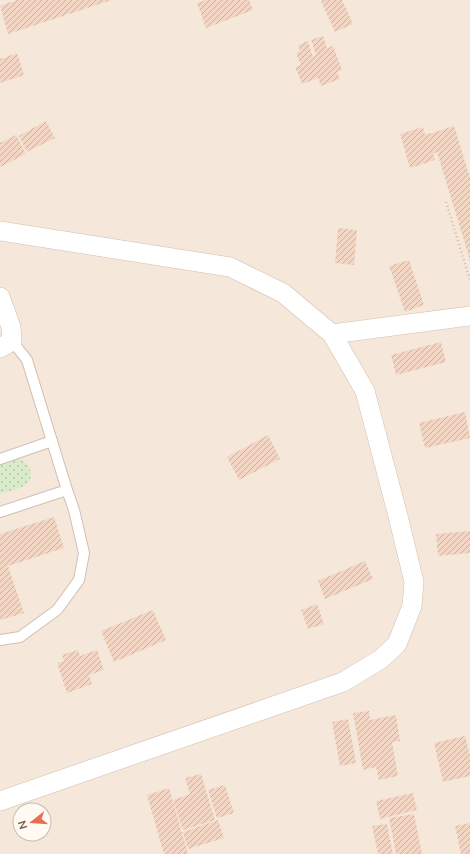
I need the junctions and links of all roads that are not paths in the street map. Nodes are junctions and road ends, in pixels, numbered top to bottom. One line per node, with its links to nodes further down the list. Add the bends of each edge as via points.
1 (0, 231): 4 (street, via 230,267 283,293)
2 (0, 297): 5 (street, via 11,327)
3 (470, 316): 4 (street)
4 (332, 334): 11 (street, via 365,391 414,582 412,606 397,644 381,659 343,682)
5 (6, 344): 6 (lane, via 27,360)
6 (52, 442): 7 (lane); 8 (lane)
7 (0, 459)
8 (67, 490): 9 (lane); 10 (lane, via 84,553 80,580 57,610 20,637)
9 (0, 512)
10 (0, 640)
11 (0, 801)

